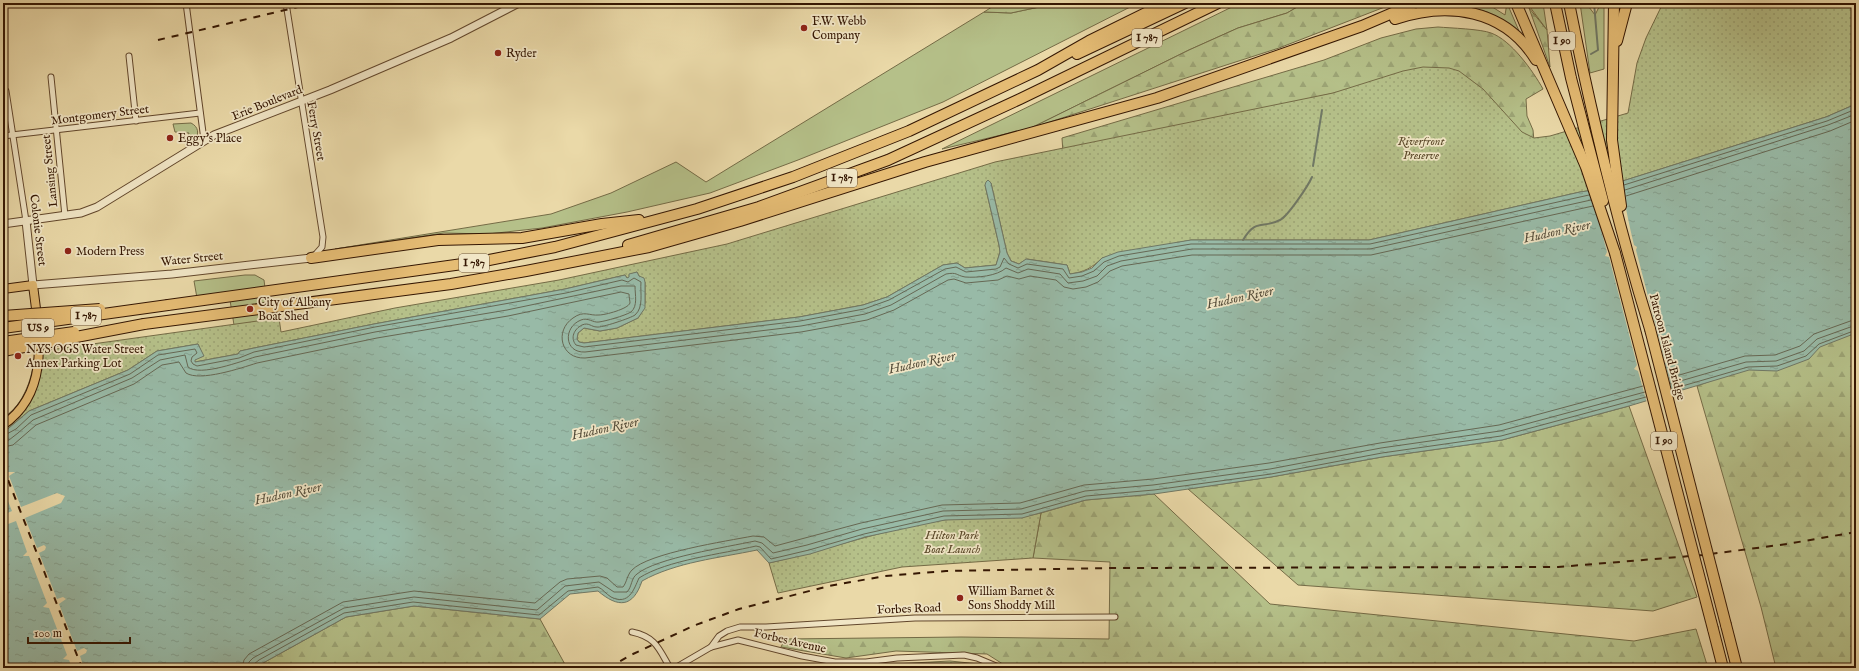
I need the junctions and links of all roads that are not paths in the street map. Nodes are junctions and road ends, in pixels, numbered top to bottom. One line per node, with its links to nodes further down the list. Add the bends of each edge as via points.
1 (186, 3): 23 (street)
2 (286, 3): 22 (street, Ferry Street)
3 (519, 3): 22 (street, Erie Boulevard, via 450,38)
4 (1166, 3): 18 (highway, via 1089,41)
5 (1185, 3): 18 (highway, I 787, via 1093,48)
6 (1218, 3): 34 (highway, I 787, via 888,160 765,205)
7 (1416, 3): 13 (highway, via 1386,17)
8 (1516, 3): 20 (highway)
9 (1555, 3): 33 (highway, I 90)
10 (1570, 3): 42 (highway, Patroon Island Bridge / I 90, via 1609,182)
11 (1614, 3): 17 (highway)
12 (1627, 3): 17 (highway, via 1618,34)
13 (1322, 40): 20 (highway, via 1363,31 1425,11 1462,11 1489,19 1514,34 1534,57); 34 (highway, via 1120,109 925,162 672,241 634,251)
14 (3, 51): 16 (street)
15 (129, 56): 24 (street)
16 (4, 64)
17 (1613, 69): 42 (highway, via 1612,129 1615,171)
18 (1038, 70): 30 (highway, I 787, via 926,123 846,157 745,194)
19 (51, 77): 25 (street, Lansing Street)
20 (1550, 84): 33 (highway, via 1586,167)
21 (6, 91): 26 (street, Colonie Street)
22 (301, 101): 28 (street, Erie Boulevard); 35 (street, Ferry Street, via 324,243)
23 (200, 112): 24 (street, Montgomery Street); 28 (street)
24 (136, 121): 25 (street, Montgomery Street)
25 (56, 130): 26 (street, Montgomery Street); 29 (street, Lansing Street)
26 (12, 135): 27 (street, Montgomery Street); 31 (street, Colonie Street)
27 (3, 136)
28 (204, 140): 29 (street, Erie Boulevard, via 97,207)
29 (65, 216): 31 (street, Erie Boulevard)
30 (671, 217): 35 (highway, via 602,224 522,238 438,240); 38 (highway, I 787, via 555,247 450,267)
31 (26, 221): 32 (street, Erie Boulevard); 36 (street, Colonie Street)
32 (3, 224)
33 (1615, 253): 54 (highway, I 90, bridge)
34 (598, 256): 40 (highway, I 787, via 481,279)
35 (311, 258): 36 (street, Water Street, via 172,274)
36 (33, 285): 37 (main road, Water Street); 45 (main road, Colonie Street / US 9, via 40,352 37,372 24,403)
37 (3, 289)
38 (168, 305): 39 (highway, bridge); 41 (highway, I 787, bridge)
39 (3, 316)
40 (144, 324): 43 (highway, I 787, bridge); 44 (highway, bridge)
41 (3, 328)
42 (1650, 329): 55 (highway, Patroon Island Bridge / I 90, bridge)
43 (3, 342)
44 (3, 351)
45 (3, 425)
46 (1115, 617): 48 (street, Forbes Road, via 915,618 740,627 719,636)
47 (632, 632): 50 (street, via 652,639)
48 (711, 647): 49 (street, Forbes Avenue, via 738,640 835,662); 51 (street, Forbes Avenue)
49 (866, 662): 52 (street); 53 (street, Forbes Avenue, via 964,655)
50 (670, 668)
51 (675, 668)
52 (852, 668)
53 (1001, 668)
54 (1723, 668)
55 (1737, 668)

